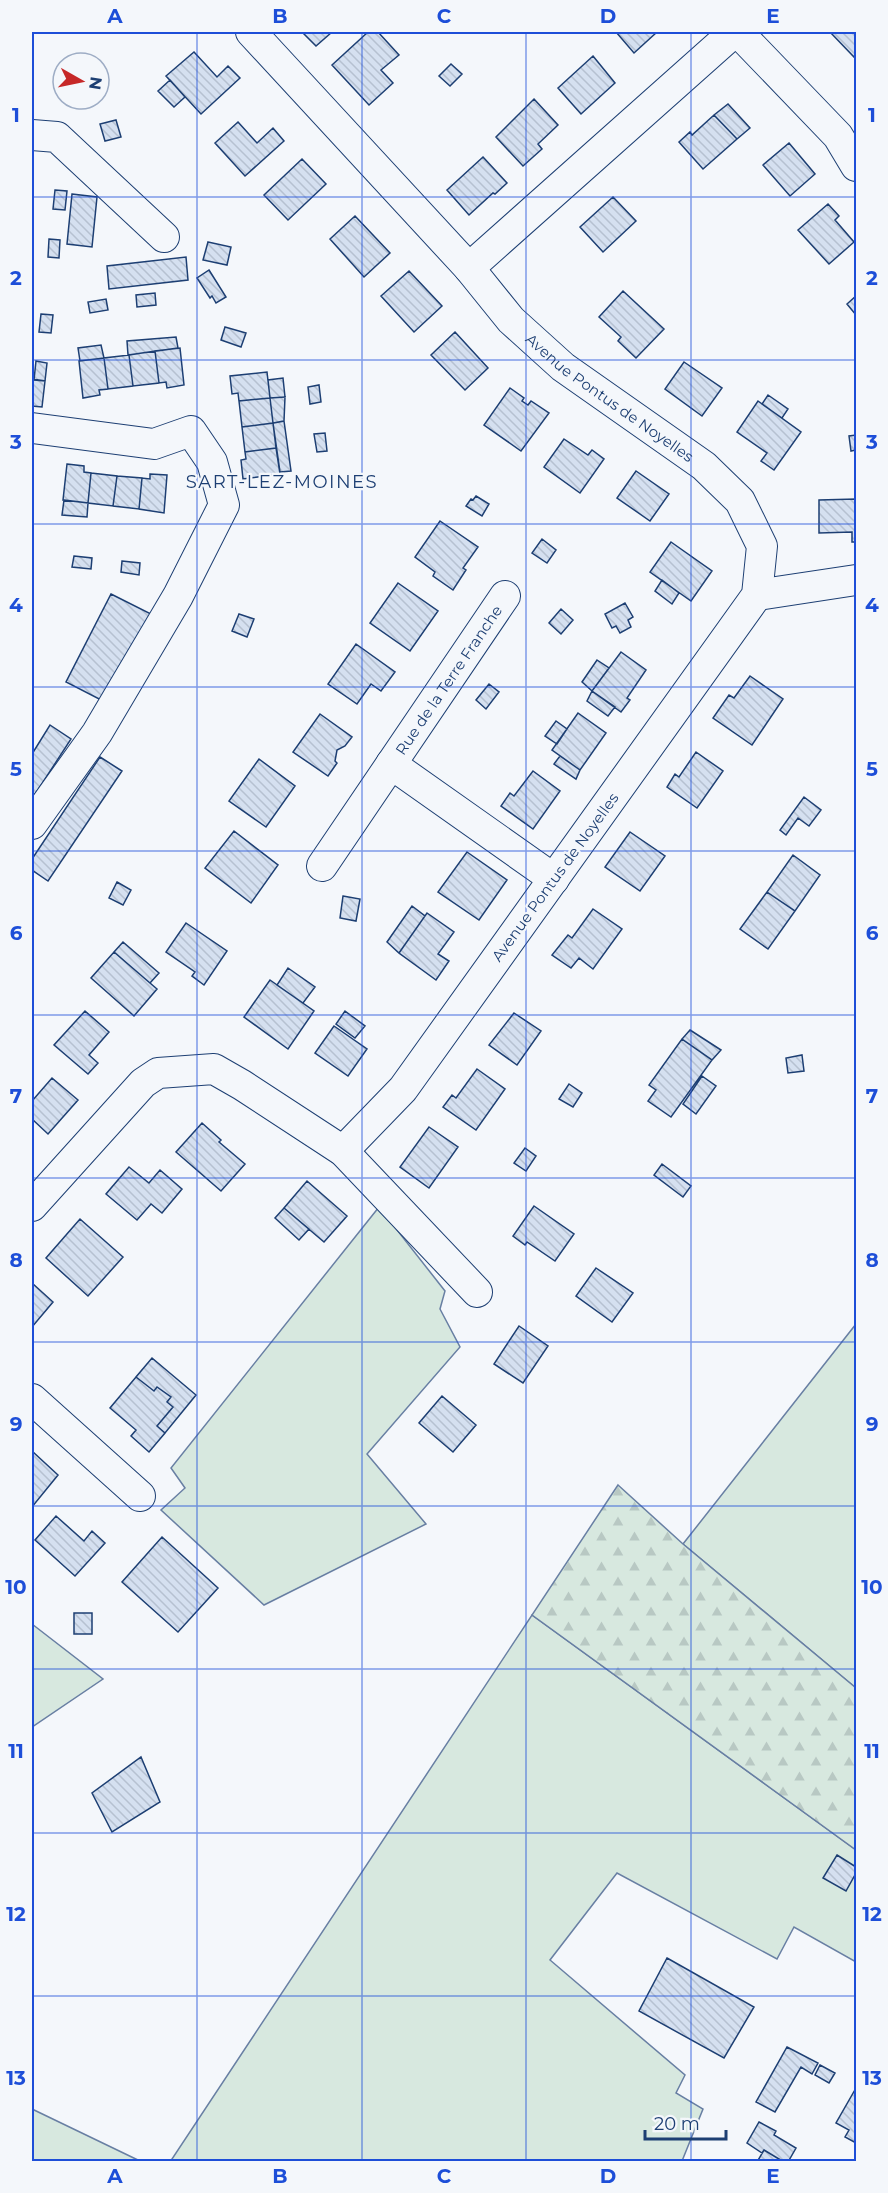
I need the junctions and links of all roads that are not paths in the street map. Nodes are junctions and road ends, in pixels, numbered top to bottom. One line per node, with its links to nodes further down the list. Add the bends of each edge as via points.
1 (251, 32): 6 (street, Avenue Pontus de Noyelles)
2 (736, 32): 4 (street, via 838,136); 6 (street)
3 (32, 135): 5 (street, via 57,137)
4 (856, 166)
5 (164, 237)
6 (469, 268): 9 (street, Avenue Pontus de Noyelles, via 511,320 563,367 704,466 740,501 762,546)
7 (32, 428): 12 (street, via 154,444 191,431 212,462 224,505 178,596 97,733)
8 (856, 580): 9 (street)
9 (757, 595): 14 (street, Avenue Pontus de Noyelles)
10 (505, 596): 11 (street, Rue de la Terre Franche)
11 (391, 764): 13 (street, Rue de la Terre Franche); 14 (street, Rue de la Terre Franche)
12 (32, 824)
13 (322, 866)
14 (554, 879): 15 (street, Avenue Pontus de Noyelles, via 403,1089)
15 (343, 1151): 16 (street, via 214,1069 158,1073 142,1083); 17 (street)
16 (32, 1206)
17 (477, 1292)
18 (32, 1399): 19 (street)
19 (140, 1496)

